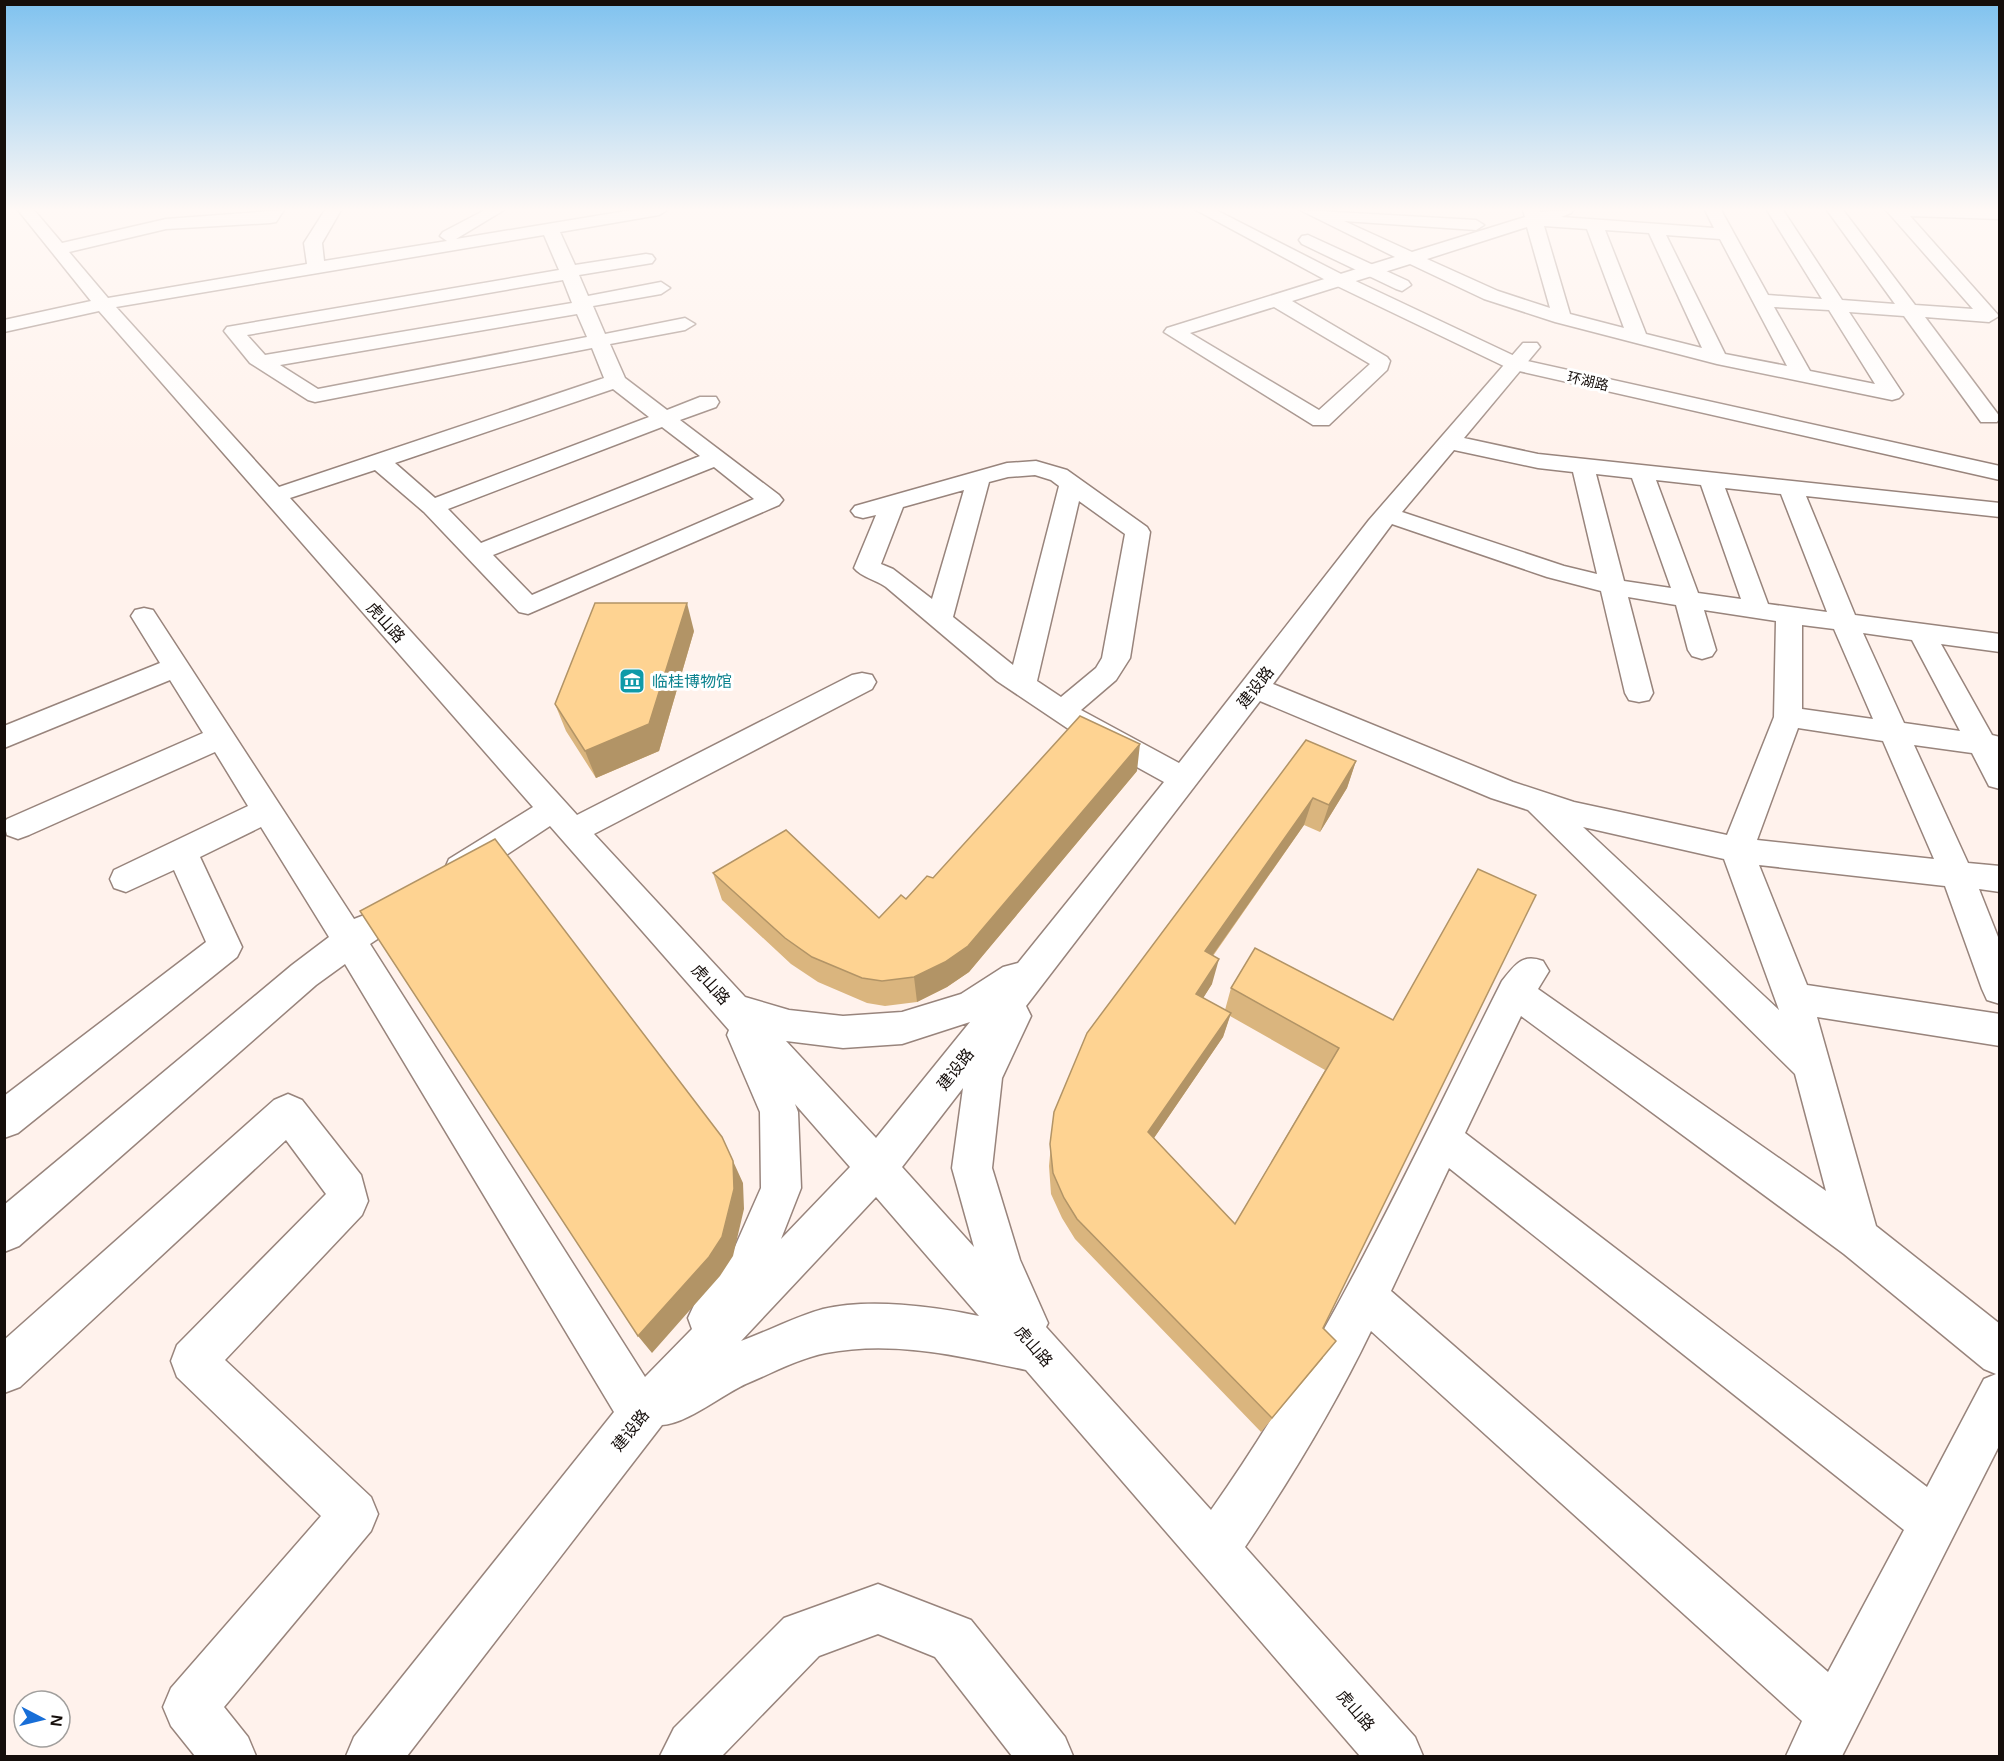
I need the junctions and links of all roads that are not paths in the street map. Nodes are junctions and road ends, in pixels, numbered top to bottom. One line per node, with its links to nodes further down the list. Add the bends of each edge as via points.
1 (93, 292): 23 (street, 虎山路)
2 (167, 292): 23 (street)
3 (182, 292): 4 (street, via 210,296)
4 (251, 292)
5 (458, 292): 35 (street, via 234,331)
6 (576, 292): 24 (street)
7 (642, 292): 24 (street)
8 (1304, 292): 22 (street)
9 (1371, 292): 32 (street, 环湖路)
10 (1417, 292): 20 (street)
11 (1485, 292): 19 (street)
12 (1554, 292): 27 (street)
13 (1621, 292): 30 (street)
14 (1685, 292): 34 (street)
15 (1757, 292): 21 (street)
16 (1829, 292): 25 (street)
17 (1897, 292): 26 (street)
18 (1968, 292): 26 (street, via 1989,316)
19 (1491, 295): 27 (street)
20 (1425, 296)
21 (1761, 300): 25 (street); 36 (street)
22 (1278, 301): 22 (street, via 1380,360 1380,366 1321,420 1174,332)
23 (103, 304): 29 (street); 51 (street, 虎山路)
24 (582, 305): 31 (street); 35 (street)
25 (1838, 305): 26 (street); 36 (street, via 1892,393)
26 (1910, 310): 39 (street)
27 (1562, 318): 30 (street)
28 (685, 324): 31 (street)
29 (4, 326)
30 (1638, 339): 34 (street)
31 (598, 340): 35 (street, via 315,396); 37 (street)
32 (1518, 349): 33 (street, 环湖路); 41 (street, 建设路); 46 (street, 环湖路)
33 (1553, 352)
34 (1716, 358): 36 (street)
35 (262, 363)
36 (1803, 376)
37 (616, 381): 40 (street); 43 (street)
38 (708, 402): 40 (street)
39 (1989, 417)
40 (664, 418): 42 (street); 53 (street)
41 (1450, 442): 44 (street, via 1538,461); 56 (street, 建设路)
42 (716, 458): 58 (street); 58 (street, via 771,501 528,606)
43 (379, 460): 51 (street); 53 (street)
44 (1583, 466): 45 (street); 59 (street)
45 (1641, 472): 48 (street); 60 (street)
46 (2000, 473)
47 (979, 477): 49 (street, via 1036,468 1053,472); 52 (street); 63 (street)
48 (1710, 479): 50 (street); 61 (street)
49 (1071, 486): 70 (street); 73 (street, via 1138,532 1116,658 1106,674)
50 (1790, 487): 54 (street); 64 (street)
51 (274, 496): 83 (street, 虎山路)
52 (893, 501): 55 (street); 63 (street, via 867,568 884,574)
53 (432, 507): 58 (street)
54 (1992, 509): 57 (street)
55 (863, 511)
56 (1388, 515): 59 (street, via 1556,572); 71 (street, 建设路)
57 (2000, 532)
58 (477, 553)
59 (1614, 587): 60 (street); 72 (street)
60 (1688, 600): 61 (street); 67 (street)
61 (1774, 613): 64 (street); 74 (street)
62 (144, 616): 68 (street)
63 (939, 620): 70 (street)
64 (1845, 623): 65 (street); 75 (street)
65 (1922, 633): 66 (street); 78 (street)
66 (2000, 643)
67 (1702, 650)
68 (176, 668): 76 (street); 77 (street)
69 (862, 682): 83 (street)
70 (1022, 685): 73 (street)
71 (1255, 688): 80 (street, 建设路); 81 (street)
72 (1639, 693)
73 (1062, 711): 80 (street)
74 (1788, 717): 75 (street); 85 (street)
75 (1895, 734): 78 (street); 87 (street)
76 (4, 738)
77 (220, 738): 82 (street); 84 (street)
78 (1991, 746): 79 (street)
79 (2000, 777)
80 (1183, 779): 93 (street, 建设路)
81 (1537, 802): 85 (street); 98 (street)
82 (267, 810): 86 (street); 92 (street)
83 (562, 820): 90 (street); 96 (street, 虎山路)
84 (18, 827)
85 (1737, 850): 87 (street); 95 (street)
86 (182, 852): 88 (street); 99 (street, via 225,947)
87 (1957, 874): 89 (street); 94 (street)
88 (126, 879)
89 (2000, 879)
90 (434, 884)
91 (394, 908): 92 (street)
92 (349, 940): 102 (street); 109 (street)
93 (1040, 961): 96 (street, via 972,1006 902,1028 843,1032 789,1026); 101 (street, 建设路); 105 (street, via 983,1078 972,1168 1000,1263)
94 (2000, 989)
95 (1794, 998): 97 (street); 98 (street)
96 (733, 1009): 101 (street, 虎山路); 109 (street, via 779,1112 781,1188 749,1264)
97 (2000, 1030)
98 (1811, 1064): 103 (street)
99 (4, 1120)
100 (1442, 1139): 103 (street, via 1523,981); 104 (street); 110 (street)
101 (877, 1168): 105 (street, 虎山路); 109 (street, 建设路)
102 (4, 1232)
103 (1859, 1239): 106 (street)
104 (1365, 1296): 111 (street, via 1298,1421); 112 (street)
105 (1037, 1350): 109 (street, via 947,1331 881,1326 824,1331 732,1367); 111 (street, 虎山路)
106 (2000, 1353)
107 (4, 1371): 113 (street, via 288,1112 347,1189 348,1201 193,1361 354,1514 190,1707)
108 (2000, 1395): 110 (street)
109 (641, 1414): 114 (street, 建设路)
110 (1934, 1523): 112 (street)
111 (1214, 1549): 117 (street, 虎山路)
112 (1824, 1736)
113 (229, 1756)
114 (373, 1756)
115 (687, 1756): 116 (street, via 802,1636 878,1609 953,1638)
116 (1046, 1756)
117 (1396, 1756)

